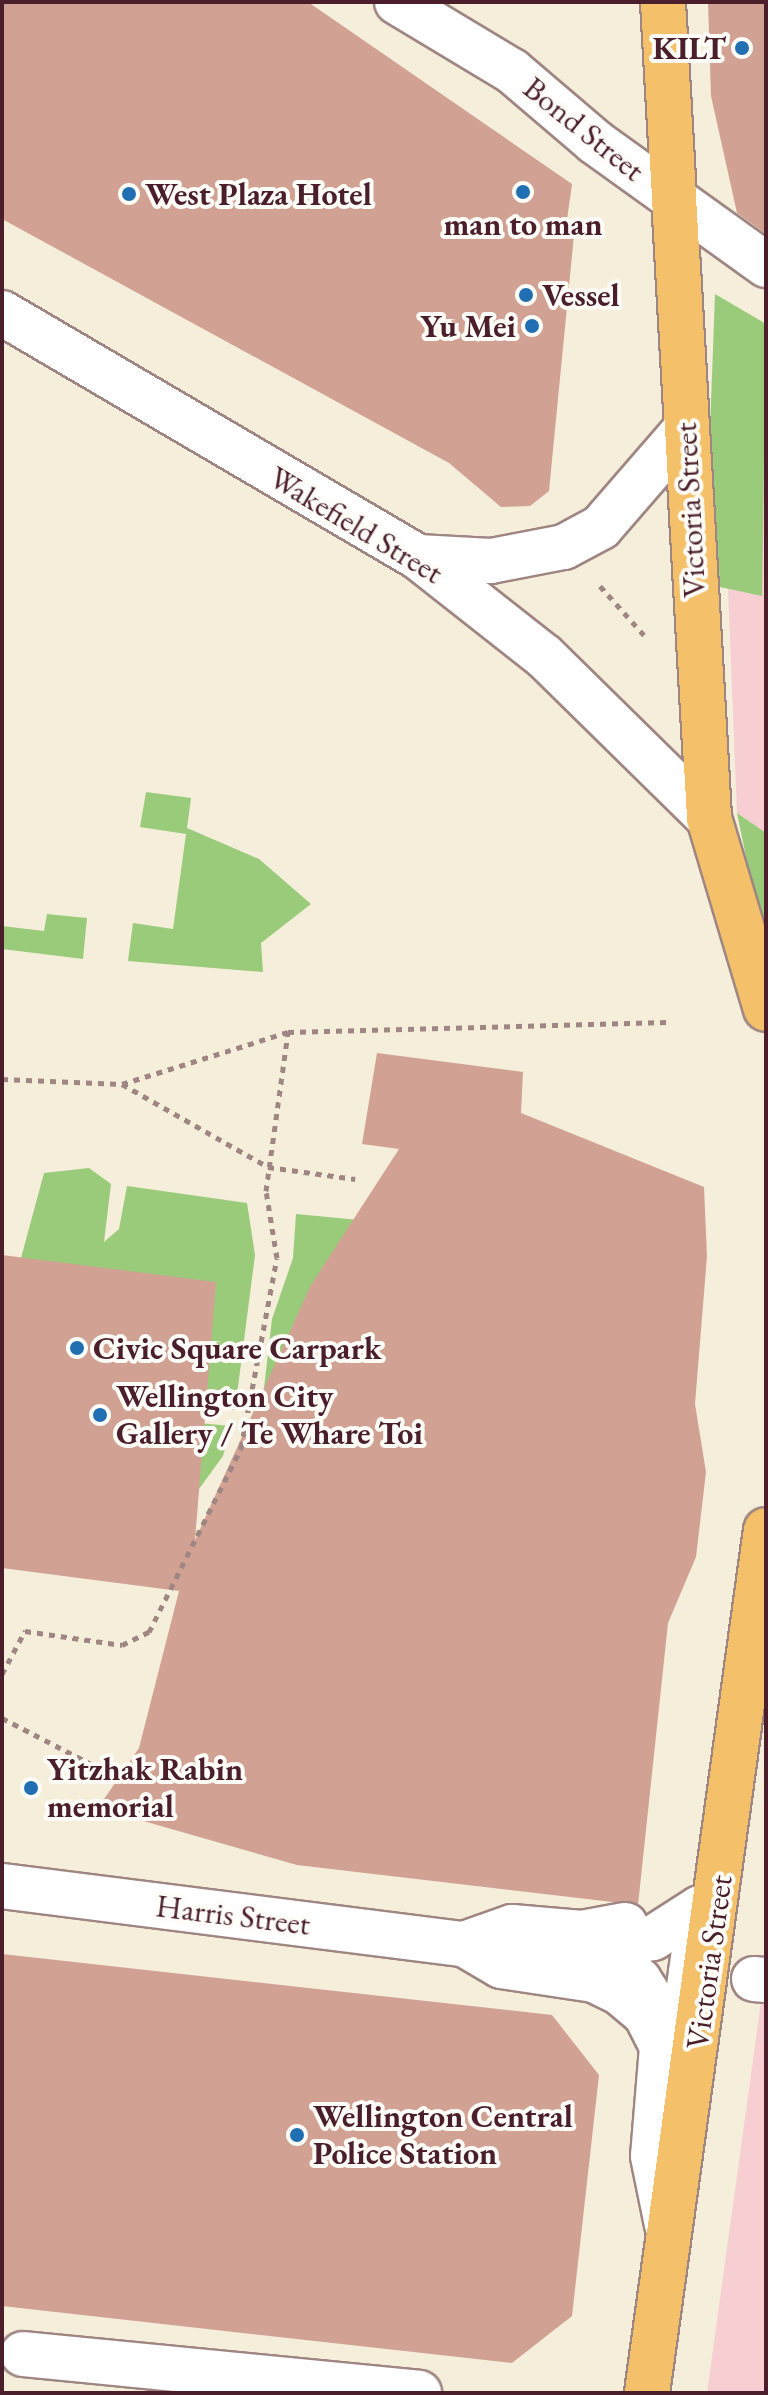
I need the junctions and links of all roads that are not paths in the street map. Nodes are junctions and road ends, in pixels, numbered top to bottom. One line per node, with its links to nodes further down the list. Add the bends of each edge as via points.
1 (397, 2): 3 (street, Bond Street, via 512,71)
2 (663, 2): 3 (main road, Victoria Street)
3 (672, 199): 4 (street, Bond Street); 6 (main road, Victoria Street)
4 (766, 265)
5 (2, 313): 7 (street, Wakefield Street)
6 (686, 429): 7 (street, via 601,527 564,547 491,561); 8 (main road, Victoria Street)
7 (418, 557): 8 (street, Wakefield Street, via 544,656)
8 (709, 818): 9 (main road, Victoria Street)
9 (766, 1009)
10 (766, 1530): 11 (main road, Victoria Street)
11 (725, 1839): 13 (street, Harris Street, via 696,1887 645,1921 582,1933 512,1927); 14 (main road, Victoria Street)
12 (2, 1886): 13 (street, Harris Street)
13 (464, 1944): 14 (street, Harris Street, via 501,1966 594,1980 646,2015 662,2047 653,2156)
14 (670, 2237): 17 (main road, Victoria Street)
15 (23, 2354): 16 (street)
16 (419, 2393)
17 (647, 2393)

